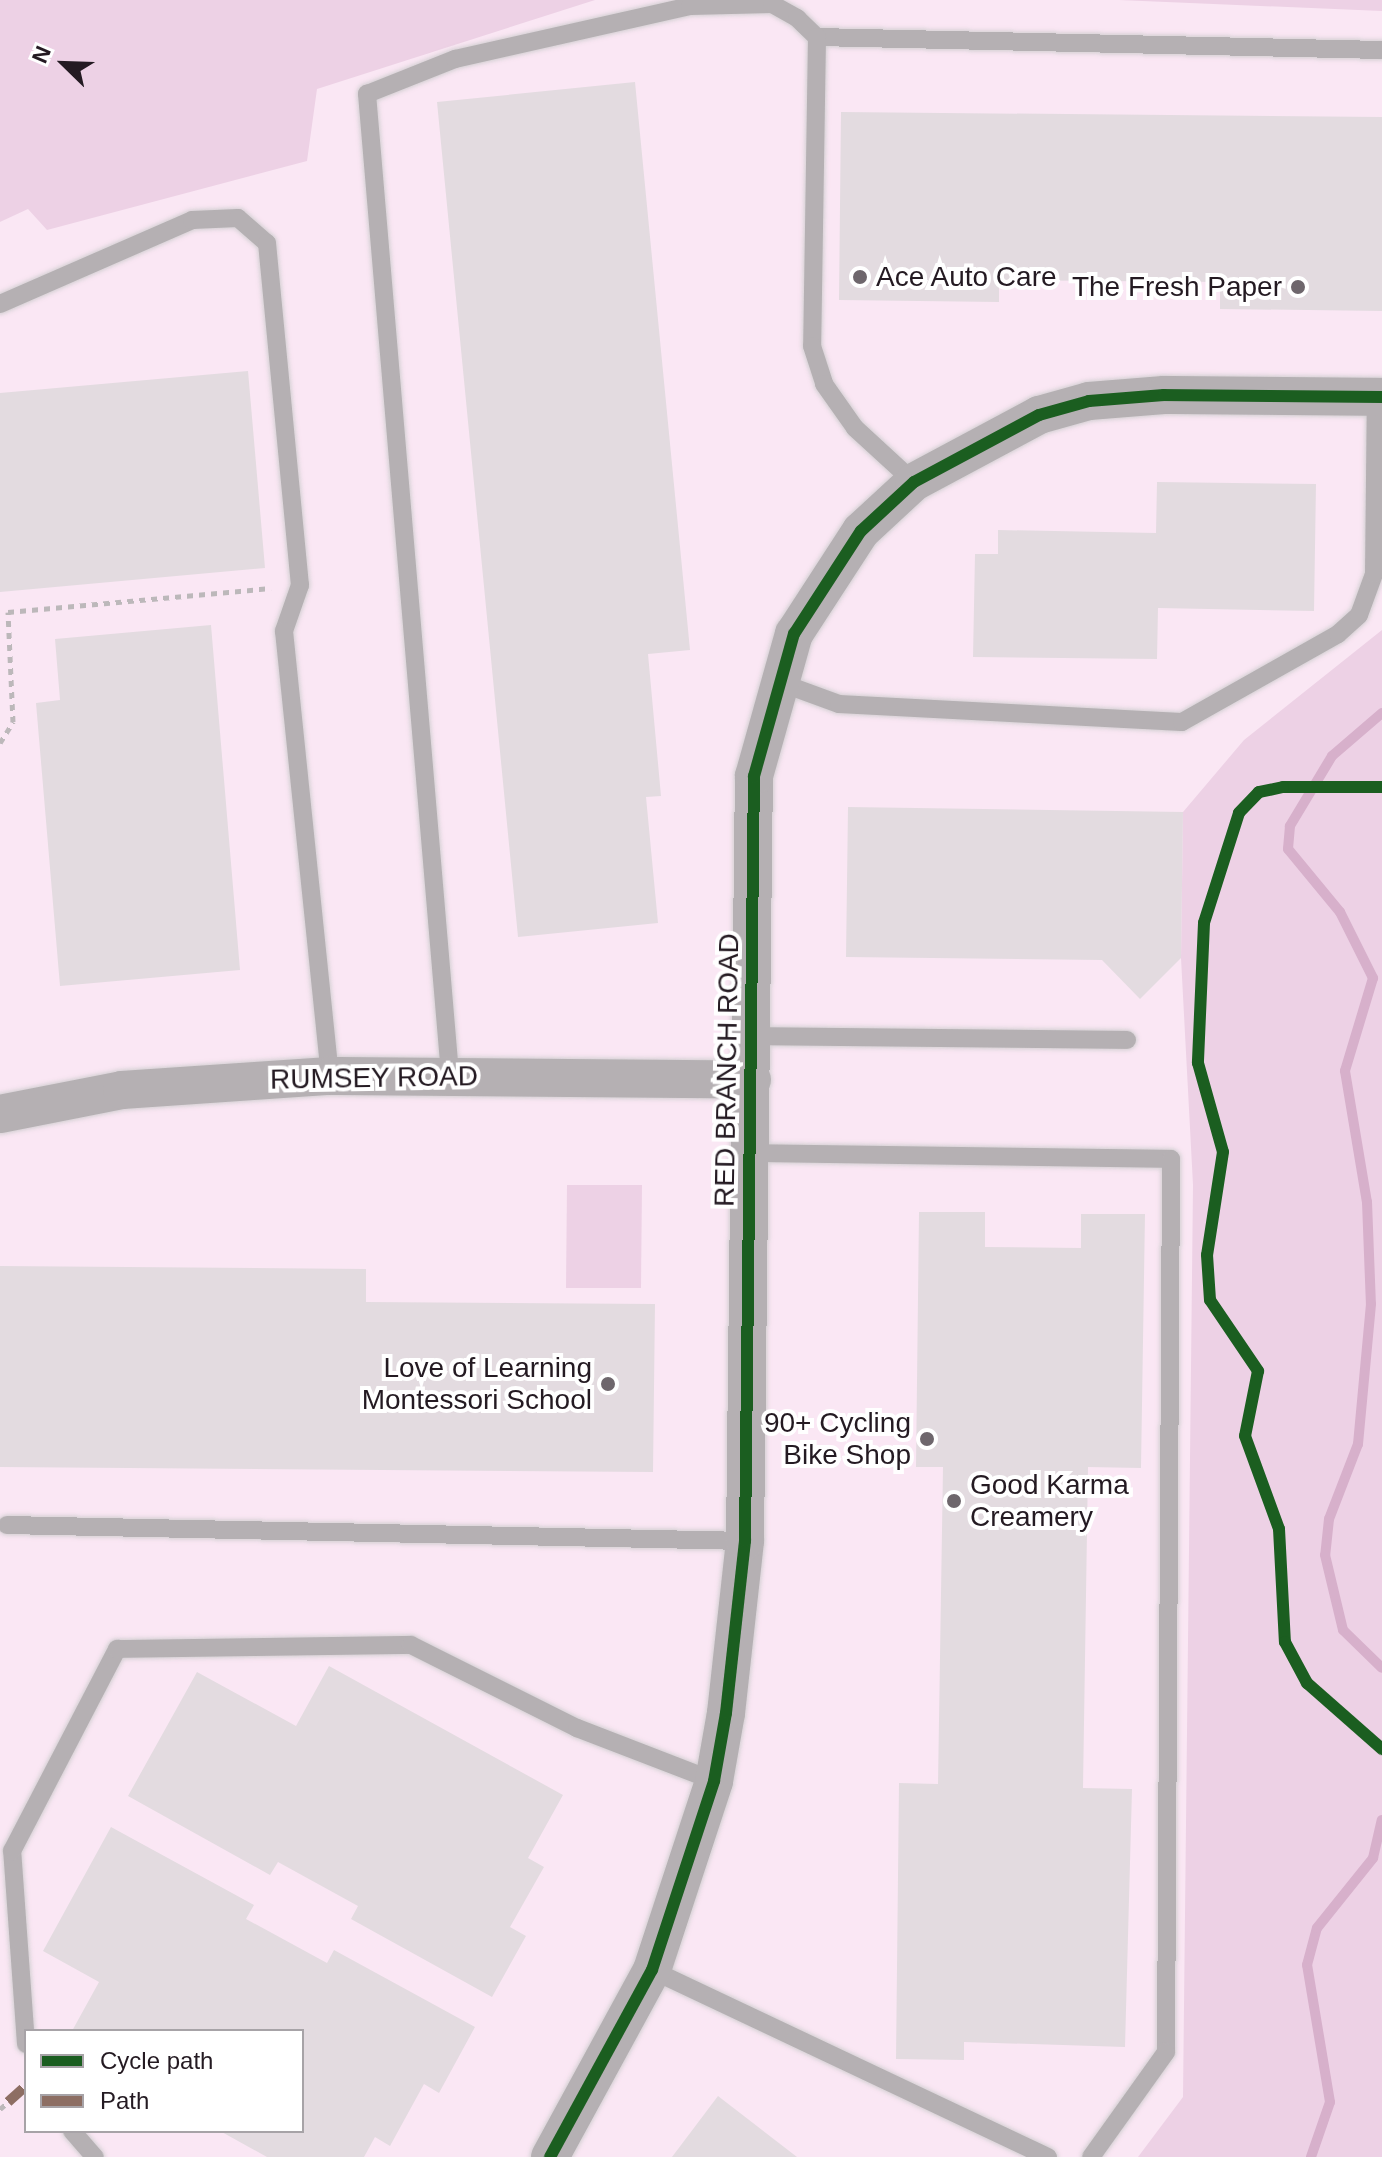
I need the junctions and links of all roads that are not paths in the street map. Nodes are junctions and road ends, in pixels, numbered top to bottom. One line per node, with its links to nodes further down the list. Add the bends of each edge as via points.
1 (817, 37): 2 (lane); 5 (lane, via 812,346 824,384 855,428); 9 (lane, via 772,4 690,6 455,59 367,94)
2 (1382, 50)
3 (0, 304): 10 (lane, via 192,220 220,214 256,228 270,265 300,585 284,631)
4 (1379, 397): 5 (street, RED BRANCH ROAD, via 1089,401 993,435); 6 (lane, via 1374,574 1359,615 1338,634 1182,722 839,704)
5 (914, 482): 6 (street, RED BRANCH ROAD, via 861,531 826,580)
6 (776, 681): 7 (street, RED BRANCH ROAD, via 754,776)
7 (752, 1036): 8 (lane); 11 (street, RED BRANCH ROAD)
8 (1127, 1040)
9 (450, 1074): 10 (street, RUMSEY ROAD); 11 (street, RUMSEY ROAD)
10 (330, 1076): 12 (street, RUMSEY ROAD, via 122,1090)
11 (752, 1080): 13 (street, RED BRANCH ROAD)
12 (0, 1114)
13 (750, 1153): 15 (street, RED BRANCH ROAD); 23 (lane, via 1171,1159 1166,2052)
14 (7, 1525): 15 (lane)
15 (745, 1541): 16 (street, RED BRANCH ROAD)
16 (714, 1781): 17 (street, RED BRANCH ROAD); 18 (lane, via 577,1728 411,1645 117,1649 12,1851)
17 (652, 1970): 21 (street, RED BRANCH ROAD); 22 (lane)
18 (25, 2029)
19 (74, 2133): 20 (lane)
20 (95, 2157)
21 (550, 2157)
22 (1048, 2157)
23 (1091, 2157)

